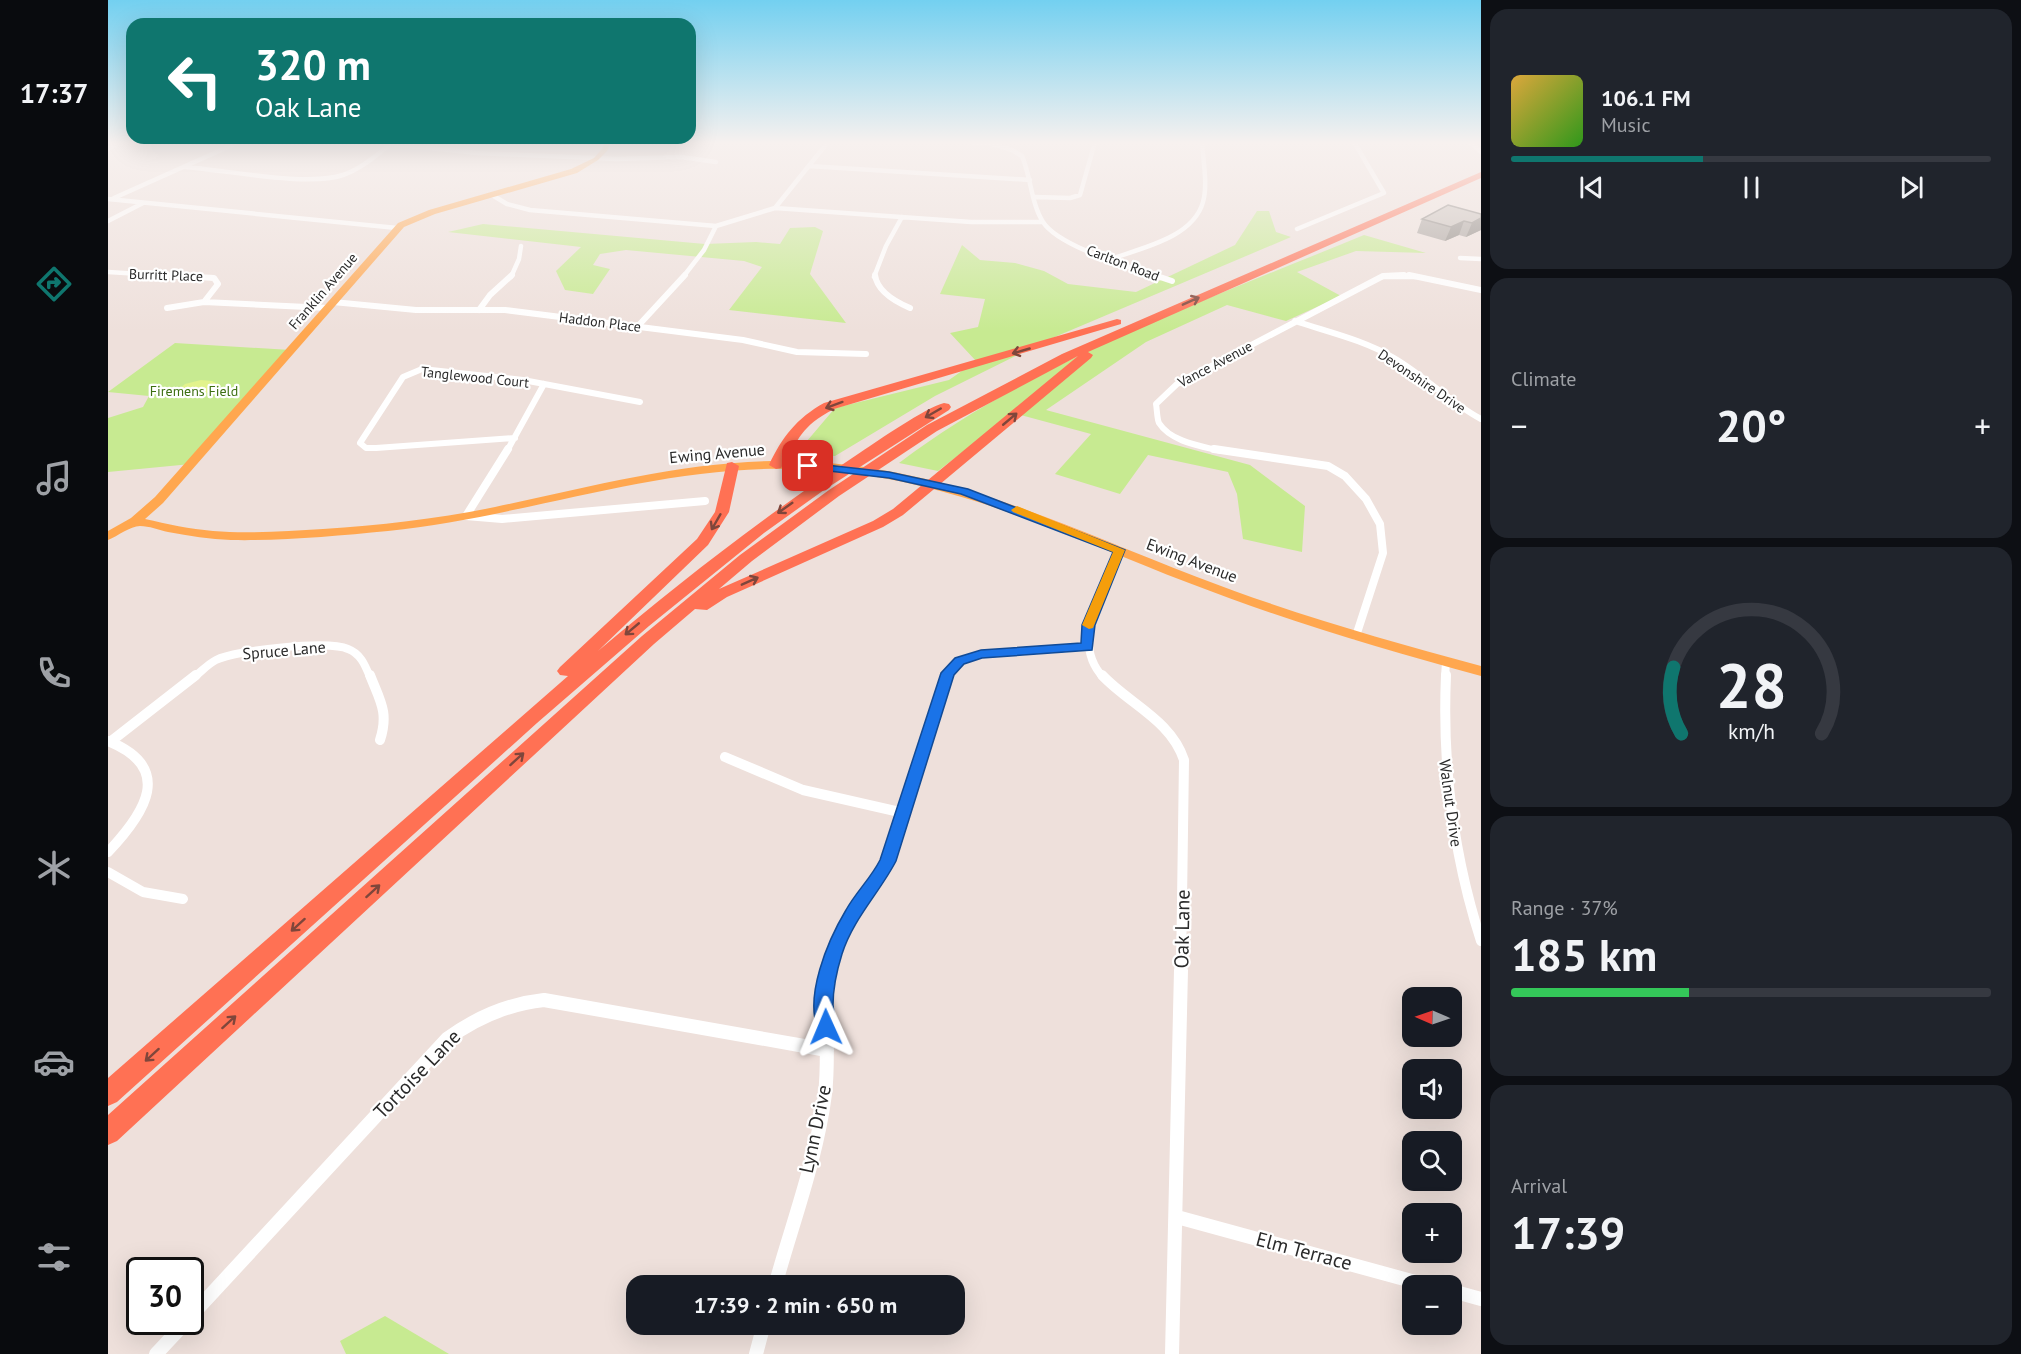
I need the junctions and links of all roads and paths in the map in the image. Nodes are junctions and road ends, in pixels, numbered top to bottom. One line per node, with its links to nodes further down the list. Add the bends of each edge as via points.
1 (137, 205): 13 (street)
2 (174, 205): 16 (street)
3 (456, 205): 16 (main road, Franklin Avenue)
4 (512, 205): 15 (street)
5 (777, 205): 11 (street)
6 (1038, 205): 14 (street)
7 (1202, 205): 20 (street, via 1189,224 1169,236)
8 (1355, 205): 17 (street)
9 (1391, 205): 31 (highway)
10 (1412, 205): 32 (highway, one-way to 10)
11 (775, 208): 12 (street); 15 (street)
12 (902, 217): 14 (street); 28 (street, via 874,277 898,303)
13 (108, 221)
14 (1043, 222): 20 (street, Carlton Road, via 1065,241)
15 (716, 226): 33 (street, via 714,236 695,261)
16 (397, 228): 26 (main road, Franklin Avenue)
17 (1297, 229)
18 (522, 246): 29 (street, via 512,277)
19 (1460, 258): 21 (street)
20 (1111, 259): 23 (street, Carlton Road)
21 (1481, 259)
22 (108, 273): 25 (street, Burritt Place, via 218,280)
23 (1172, 281)
24 (1481, 290): 30 (street, Vance Avenue, via 1408,275 1388,275)
25 (204, 302): 26 (street, Haddon Place); 27 (street, Haddon Place)
26 (330, 305): 29 (street, Haddon Place); 45 (main road, Franklin Avenue, via 159,500)
27 (167, 308)
28 (910, 308)
29 (479, 310): 33 (street, Haddon Place)
30 (1295, 321): 37 (street, Devonshire Drive, via 1383,352); 48 (street, Vance Avenue, via 1177,384 1160,398 1155,415 1172,434 1205,449 1318,463 1351,480 1379,516 1384,542)
31 (1117, 322): 39 (highway, one-way to 39, via 829,406 796,427); 41 (highway, one-way to 41, via 977,389)
32 (1137, 325): 41 (highway, via 991,395 876,464); 42 (highway, one-way to 32, via 1076,363)
33 (638, 326): 34 (street, Haddon Place, via 743,340 797,352)
34 (866, 354)
35 (544, 384): 36 (street, Tanglewood Court); 38 (street); 38 (street, Tanglewood Court, via 416,370 403,377 360,443 376,448)
36 (640, 402)
37 (1481, 419)
38 (515, 438): 44 (street)
39 (776, 465): 40 (main road, Ewing Avenue); 42 (main road, Ewing Avenue, via 856,470)
40 (732, 466): 44 (main road, Ewing Avenue, via 647,477); 60 (highway, one-way to 60, via 722,512 703,542)
41 (855, 470): 54 (highway, via 699,596); 60 (highway, one-way to 60, via 834,475 751,533 655,610)
42 (933, 484): 47 (main road, Ewing Avenue, via 997,502); 54 (highway, one-way to 42, via 705,603 878,524 908,506)
43 (705, 501): 44 (street, Ewing Avenue, via 502,519)
44 (466, 516): 45 (main road, Ewing Avenue, via 372,529 255,536 193,533)
45 (135, 521): 46 (main road, Franklin Avenue)
46 (108, 536)
47 (1119, 550): 48 (main road, Ewing Avenue, via 1198,582); 49 (street, via 1089,625)
48 (1356, 636): 50 (main road, Ewing Avenue)
49 (1087, 647): 56 (street, Lynn Drive, via 981,654 953,666 945,680); 65 (street, Oak Lane, via 1104,678 1168,731 1185,765)
50 (1446, 662): 51 (main road, Ewing Avenue); 61 (street, Walnut Drive, via 1444,736 1450,812)
51 (1481, 671)
52 (380, 740): 53 (street, Spruce Lane, via 385,713 364,662 347,648 325,645 243,652 216,660)
53 (109, 741): 57 (street, via 137,757 144,766 147,785 137,816)
54 (536, 741): 64 (highway, one-way to 54)
55 (725, 757): 56 (street, via 803,790)
56 (904, 813): 62 (street, Lynn Drive, via 888,861 853,913 834,952 824,1004)
57 (108, 852)
58 (108, 872): 59 (street, via 156,898)
59 (183, 899)
60 (318, 908): 63 (highway, one-way to 63)
61 (1481, 941)
62 (827, 1050): 66 (street, Lynn Drive, via 820,1124); 70 (street, Tortoise Lane, via 544,1000 483,1014 447,1039)
63 (108, 1094)
64 (108, 1132)
65 (1177, 1217): 67 (street, Elm Terrace); 75 (street, Oak Lane)
66 (778, 1275)
67 (1402, 1278)
68 (1462, 1294): 69 (street)
69 (1481, 1299)
70 (204, 1302)
71 (174, 1335): 73 (street)
72 (761, 1335): 74 (street)
73 (156, 1354)
74 (756, 1354)
75 (1172, 1354)

